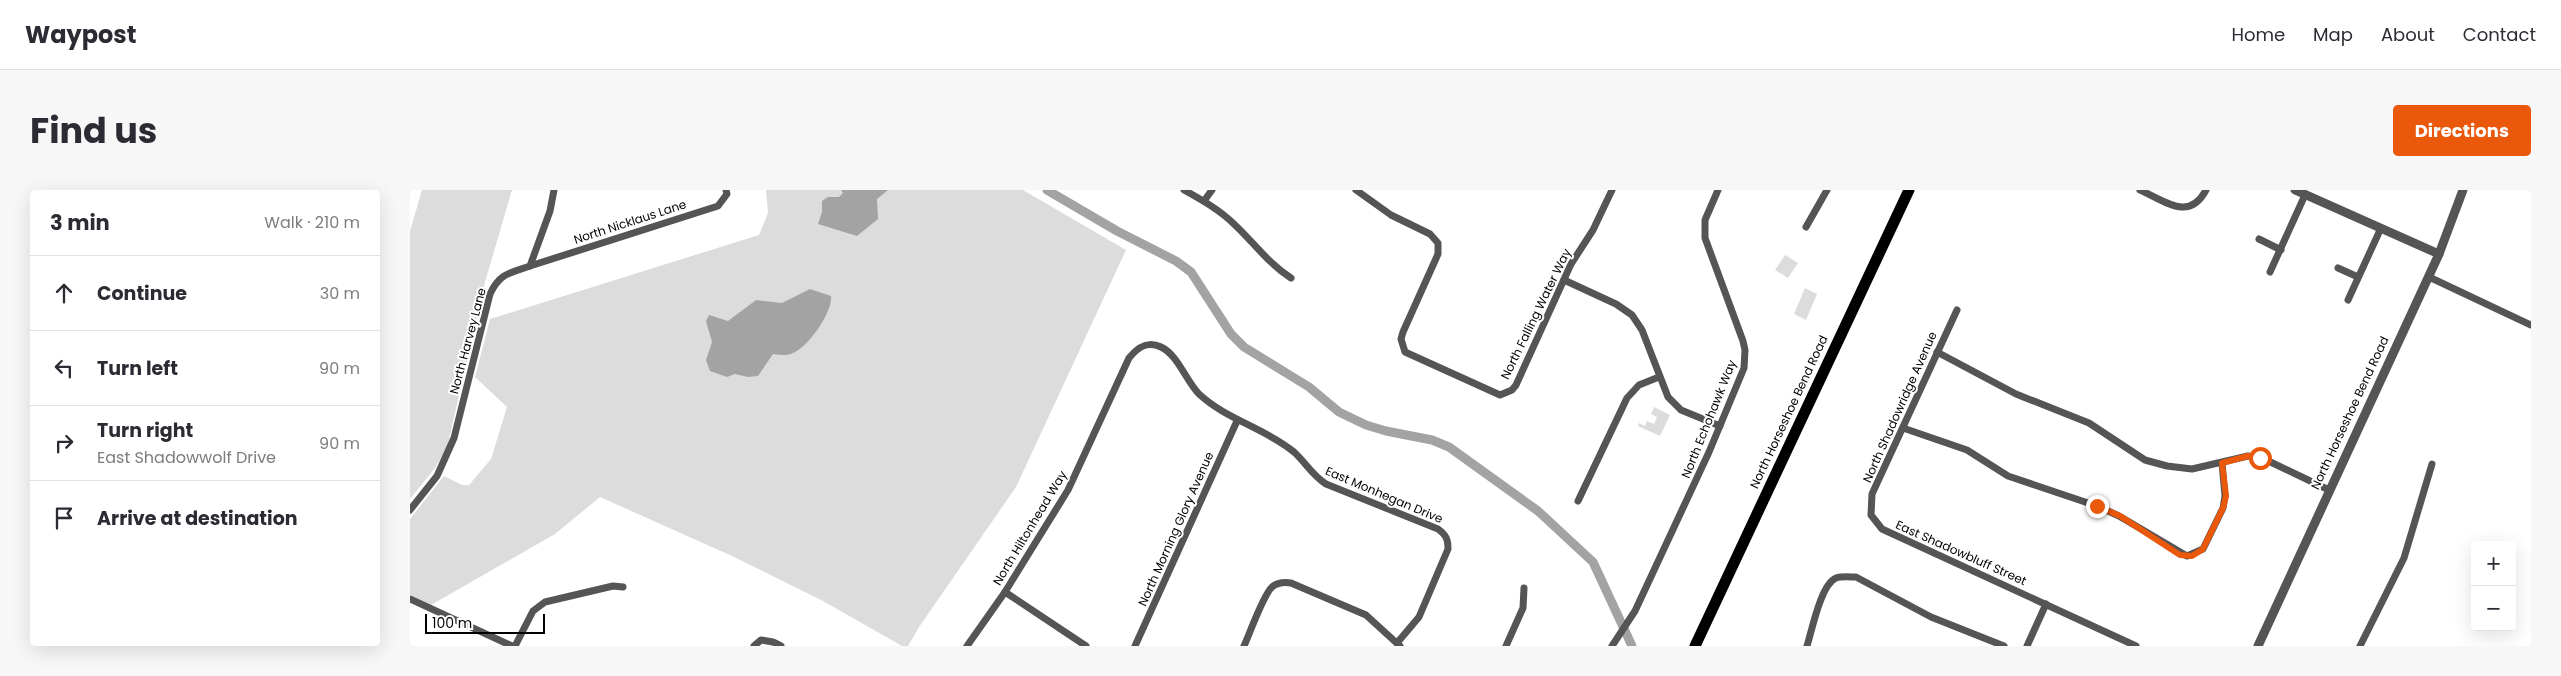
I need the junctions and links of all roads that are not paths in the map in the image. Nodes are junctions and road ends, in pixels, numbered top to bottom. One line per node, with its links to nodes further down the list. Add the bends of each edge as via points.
1 (554, 190): 21 (street)
2 (726, 190): 21 (street, North Nicklaus Lane, via 727,194 718,206)
3 (1184, 190): 15 (street)
4 (1212, 190): 15 (street)
5 (1356, 190): 27 (street, North Falling Water Way, via 1391,215 1430,234 1438,243 1438,254 1403,332 1402,346 1411,356 1493,394 1506,393 1516,385)
6 (1612, 190): 27 (street, North Falling Water Way)
7 (1718, 190): 35 (street, North Echohawk Way, via 1705,220 1705,238 1743,341 1745,359)
8 (1827, 190): 16 (street)
9 (1909, 190): 60 (highway, North Horseshoe Bend Road)
10 (2140, 190): 11 (street, via 2179,208 2192,208)
11 (2206, 190)
12 (2295, 190): 14 (street)
13 (2463, 190): 20 (street, North Horseshoe Bend Road)
14 (2305, 195): 17 (street); 19 (street)
15 (1204, 201): 26 (street, via 1234,223 1272,265)
16 (1806, 227)
17 (2381, 228): 20 (street); 24 (street)
18 (2258, 240): 19 (street)
19 (2281, 250): 23 (street)
20 (2439, 254): 25 (street, North Horseshoe Bend Road)
21 (530, 266): 41 (street, North Harvey Lane, via 505,274 495,282 454,438 437,476)
22 (2338, 268): 24 (street)
23 (2270, 272)
24 (2358, 277): 28 (street)
25 (2429, 277): 30 (street); 39 (street, North Horseshoe Bend Road)
26 (1291, 278)
27 (1564, 280): 33 (street, via 1632,315 1642,330)
28 (2348, 300)
29 (1957, 310): 32 (street, North Shadowridge Avenue)
30 (2531, 324)
31 (1150, 344): 34 (street, East Monhegan Drive, via 1168,350 1198,393); 45 (street, North Hiltonhead Way, via 1138,347 1129,358 1068,490)
32 (1938, 352): 36 (street, North Shadowridge Avenue); 37 (street, via 2016,394 2089,422 2145,460 2192,469)
33 (1659, 377): 35 (street, via 1674,404); 40 (street, via 1639,385 1627,398)
34 (1237, 421): 49 (street, East Monhegan Drive, via 1294,452 1314,476 1326,484 1438,528 1448,540 1448,549 1419,617); 56 (street, North Morning Glory Avenue)
35 (1720, 426): 59 (street, North Echohawk Way, via 1635,611)
36 (1902, 428): 37 (street, via 1968,450 2008,476 2120,516 2180,555 2192,556 2203,549 2223,508 2226,496); 42 (street, North Shadowridge Avenue, via 1872,494)
37 (2222, 463): 39 (street, via 2248,456 2260,458)
38 (2432, 464): 65 (street, via 2404,558)
39 (2329, 490): 50 (street, North Horseshoe Bend Road)
40 (1578, 501)
41 (410, 510)
42 (1872, 515): 47 (street, East Shadowbluff Street, via 1882,529)
43 (623, 587): 51 (street, via 613,586 545,602 533,611)
44 (1524, 588): 58 (street, via 1523,608)
45 (1005, 592): 48 (street); 54 (street, North Hiltonhead Way)
46 (410, 599): 51 (street)
47 (2046, 604): 63 (street); 64 (street, East Shadowbluff Street)
48 (1075, 643): 55 (street)
49 (1399, 644): 57 (street, via 1366,616 1291,583 1278,583 1269,590)
50 (2261, 645)
51 (514, 646)
52 (754, 646): 53 (street, via 761,640)
53 (781, 646)
54 (967, 646)
55 (1086, 646)
56 (1135, 646)
57 (1244, 646)
58 (1506, 646)
59 (1612, 646)
60 (1695, 646)
61 (1807, 646): 62 (street, via 1827,587 1838,578 1856,577 1931,617)
62 (2004, 646)
63 (2027, 646)
64 (2136, 646)
65 (2360, 646)

